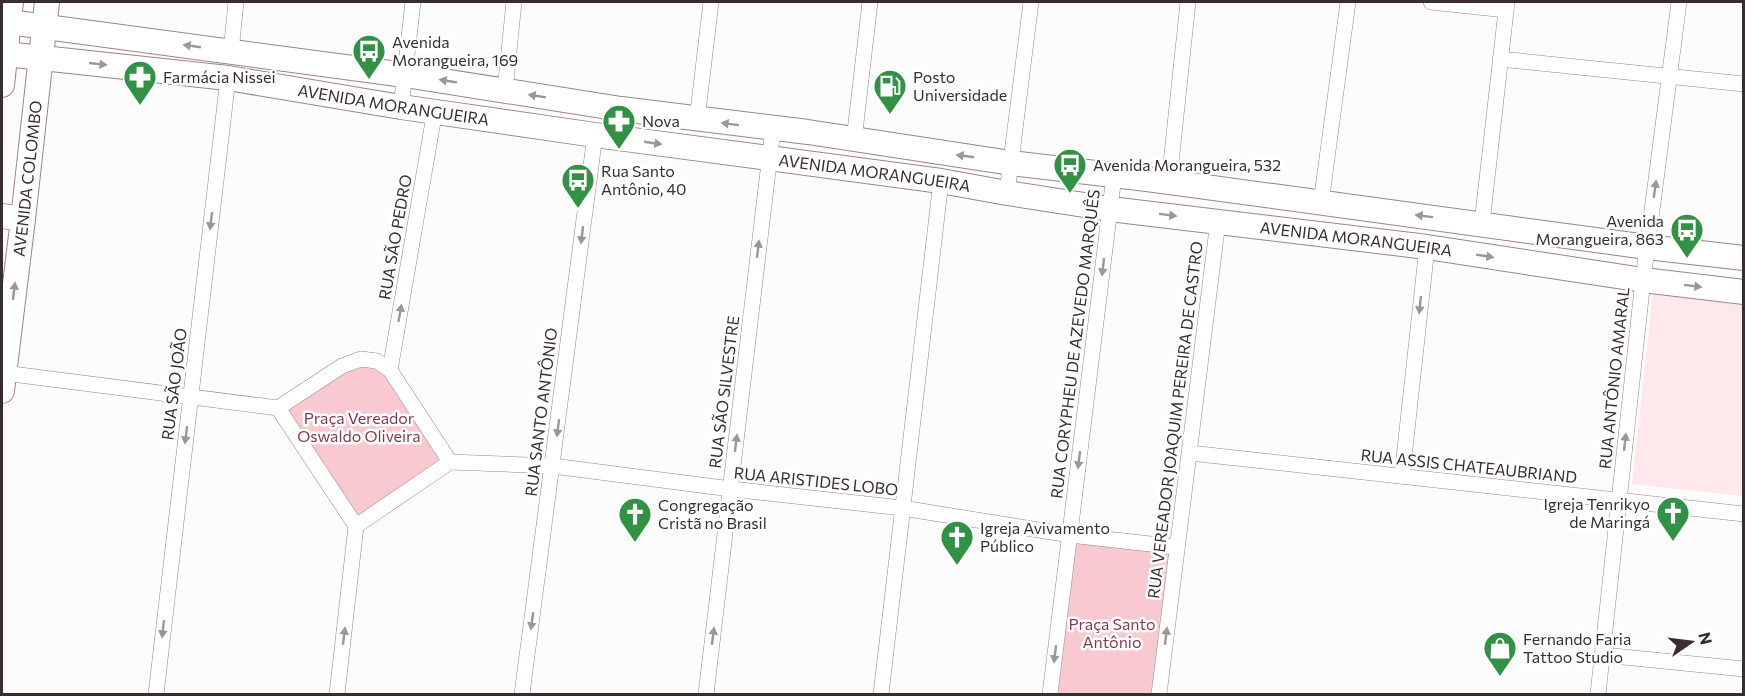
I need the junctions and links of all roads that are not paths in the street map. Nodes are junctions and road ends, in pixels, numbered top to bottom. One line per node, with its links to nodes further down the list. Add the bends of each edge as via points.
1 (47, 2): 14 (main road, AVENIDA COLOMBO)
2 (236, 2): 15 (street)
3 (413, 2): 19 (street)
4 (514, 2): 24 (street)
5 (711, 2): 27 (street)
6 (870, 2): 30 (street)
7 (1030, 2): 32 (street)
8 (1188, 2): 35 (street)
9 (1348, 2): 37 (street)
10 (1431, 2): 12 (street)
11 (1679, 2): 20 (street, RUA ANTÔNIO AMARAL)
12 (1506, 6): 18 (street)
13 (10, 12): 14 (main road, AVENIDA MORANGUEIRA); 16 (main road)
14 (44, 26): 15 (main road, AVENIDA MORANGUEIRA, one-way to 14); 17 (main road, AVENIDA COLOMBO)
15 (231, 51): 19 (main road, AVENIDA MORANGUEIRA)
16 (5, 54): 17 (main road, AVENIDA MORANGUEIRA); 23 (main road)
17 (40, 57): 21 (main road, AVENIDA MORANGUEIRA, one-way to 21); 39 (main road, AVENIDA COLOMBO)
18 (1500, 59): 20 (street); 41 (street)
19 (405, 75): 24 (main road, AVENIDA MORANGUEIRA, one-way to 19); 25 (street)
20 (1670, 77): 22 (street); 43 (street, RUA ANTÔNIO AMARAL, one-way to 20)
21 (228, 78): 25 (main road, AVENIDA MORANGUEIRA); 49 (street, RUA SÃO JOÃO, one-way to 49)
22 (1743, 84)
23 (2, 85)
24 (506, 90): 27 (main road, AVENIDA MORANGUEIRA, one-way to 24)
25 (401, 107): 26 (main road, AVENIDA MORANGUEIRA)
26 (435, 110): 29 (main road, AVENIDA MORANGUEIRA); 47 (street, RUA SÃO PEDRO, one-way to 26)
27 (697, 120): 28 (main road, AVENIDA MORANGUEIRA, one-way to 27)
28 (773, 129): 30 (main road, AVENIDA MORANGUEIRA); 31 (street, RUA SÃO SILVESTRE)
29 (595, 135): 31 (main road, AVENIDA MORANGUEIRA, one-way to 31); 53 (street, RUA SANTO ANTÔNIO, one-way to 53)
30 (854, 140): 32 (main road, AVENIDA MORANGUEIRA, one-way to 30)
31 (769, 158): 34 (main road, AVENIDA MORANGUEIRA); 55 (street, RUA SÃO SILVESTRE, one-way to 31)
32 (1011, 163): 33 (main road, AVENIDA MORANGUEIRA); 36 (street)
33 (1114, 176): 35 (main road, AVENIDA MORANGUEIRA); 38 (street, RUA CORYPHEU DE AZEVEDO MARQUÊS)
34 (941, 181): 36 (main road, AVENIDA MORANGUEIRA); 57 (street)
35 (1169, 182): 37 (main road, AVENIDA MORANGUEIRA)
36 (1006, 193): 38 (main road, AVENIDA MORANGUEIRA)
37 (1322, 203): 41 (main road, AVENIDA MORANGUEIRA, one-way to 37)
38 (1110, 208): 40 (main road, AVENIDA MORANGUEIRA, one-way to 40); 60 (street, RUA CORYPHEU DE AZEVEDO MARQUÊS, one-way to 60)
39 (12, 218): 48 (main road, AVENIDA COLOMBO, one-way to 39)
40 (1218, 222): 42 (main road, AVENIDA MORANGUEIRA); 51 (street, RUA VEREADOR JOAQUIM PEREIRA DE CASTRO)
41 (1482, 223): 43 (main road, AVENIDA MORANGUEIRA)
42 (1427, 247): 45 (main road, AVENIDA MORANGUEIRA, one-way to 45); 54 (street, one-way to 54)
43 (1647, 247): 44 (main road, AVENIDA MORANGUEIRA); 45 (street, RUA ANTÔNIO AMARAL)
44 (1743, 258)
45 (1643, 280): 46 (main road, AVENIDA MORANGUEIRA, one-way to 46); 56 (street, RUA ANTÔNIO AMARAL, one-way to 45)
46 (1743, 292)
47 (390, 370): 50 (street, via 377,361 361,359 342,366); 52 (street)
48 (2, 382): 49 (street)
49 (190, 397): 50 (street); 64 (street, RUA SÃO JOÃO, one-way to 64)
50 (278, 408): 59 (street)
51 (1190, 453): 54 (street, RUA ASSIS CHATEAUBRIAND); 61 (street, RUA VEREADOR JOAQUIM PEREIRA DE CASTRO)
52 (450, 462): 53 (street, RUA ARISTIDES LOBO); 59 (street)
53 (553, 466): 55 (street, RUA ARISTIDES LOBO); 66 (street, RUA SANTO ANTÔNIO, one-way to 66)
54 (1402, 476): 56 (street, RUA ASSIS CHATEAUBRIAND)
55 (730, 489): 57 (street, RUA ARISTIDES LOBO); 67 (street, RUA SÃO SILVESTRE, one-way to 55)
56 (1619, 501): 58 (street, RUA ASSIS CHATEAUBRIAND); 62 (street, RUA ANTÔNIO AMARAL)
57 (902, 508): 60 (street, RUA ARISTIDES LOBO); 68 (street)
58 (1743, 514)
59 (356, 526): 65 (street, one-way to 59)
60 (1070, 535): 61 (street, RUA ARISTIDES LOBO); 69 (street, RUA CORYPHEU DE AZEVEDO MARQUÊS, one-way to 69)
61 (1177, 547): 70 (street, RUA VEREADOR JOAQUIM PEREIRA DE CASTRO, one-way to 61)
62 (1603, 655): 63 (street); 71 (street, RUA ANTÔNIO AMARAL)
63 (1743, 669)
64 (156, 694)
65 (337, 694)
66 (522, 694)
67 (706, 694)
68 (881, 694)
69 (1050, 694)
70 (1159, 694)
71 (1598, 694)

